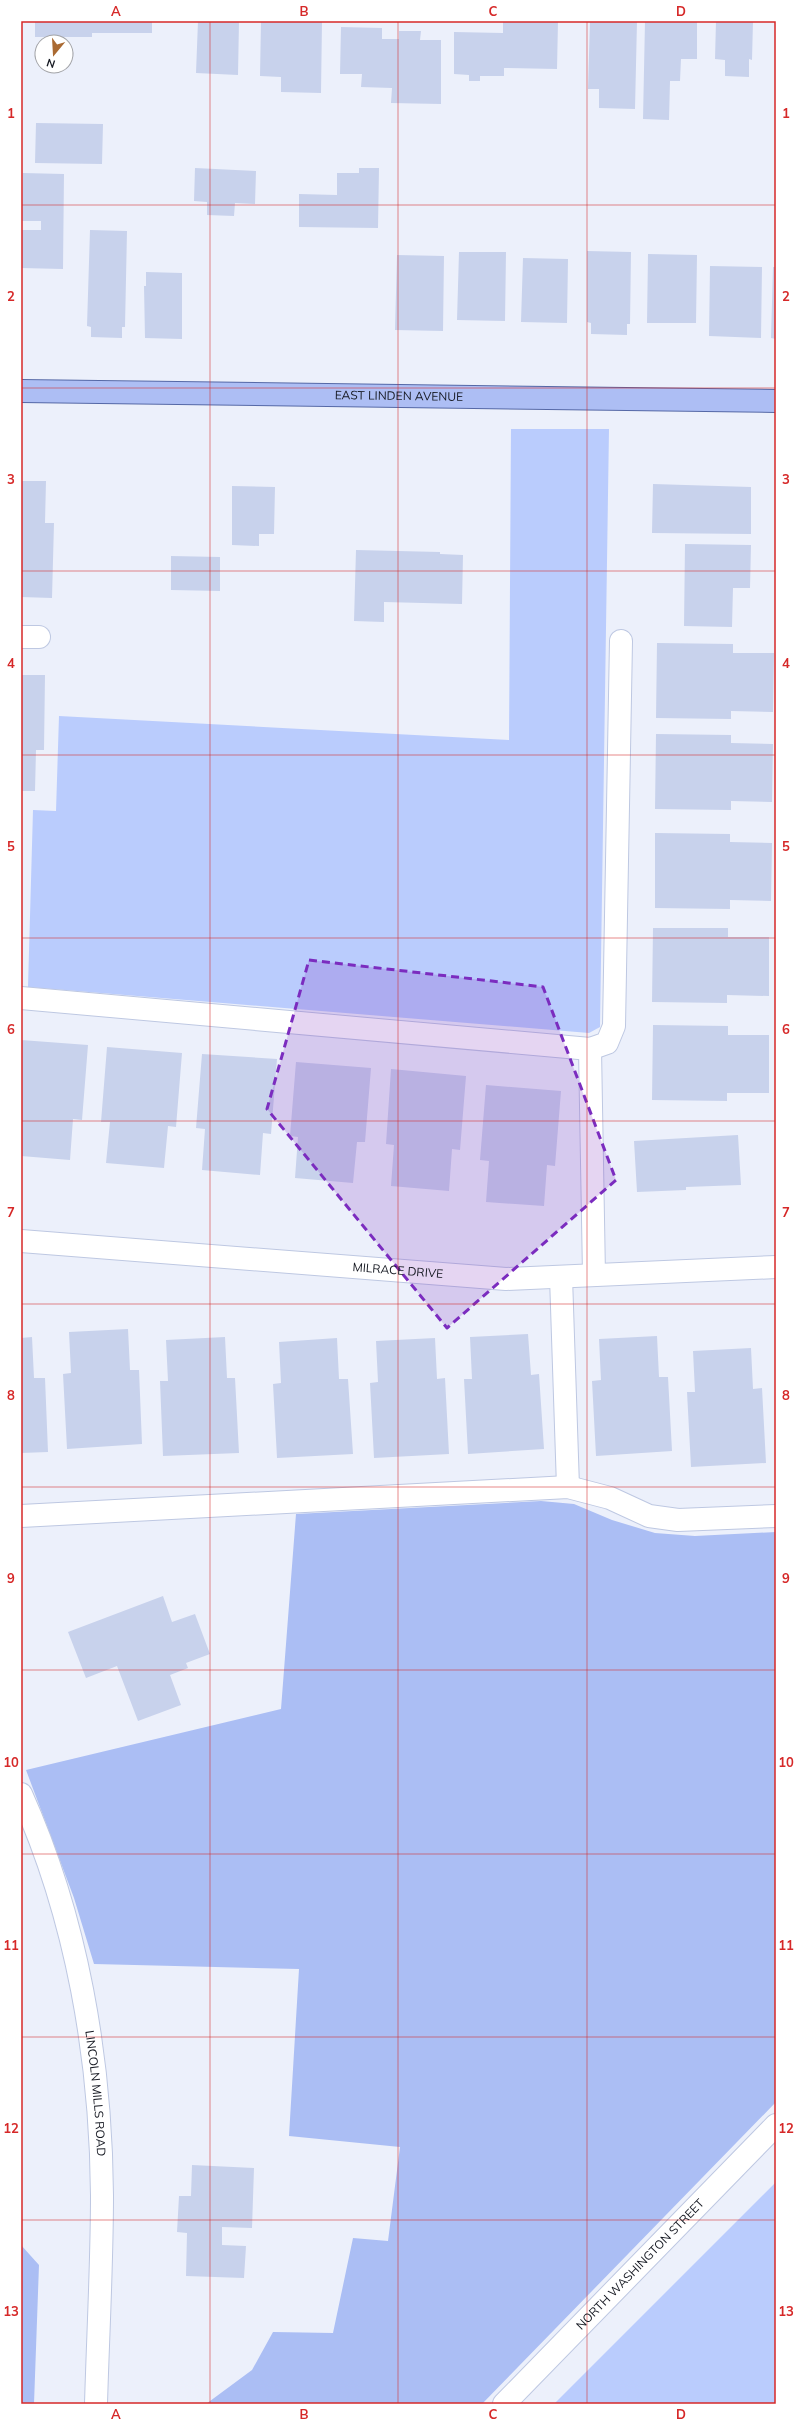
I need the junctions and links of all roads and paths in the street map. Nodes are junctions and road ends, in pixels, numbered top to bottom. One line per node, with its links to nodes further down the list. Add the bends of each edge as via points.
1 (21, 391): 2 (main road, EAST LINDEN AVENUE)
2 (776, 401)
3 (621, 641): 5 (street, via 614,1026 607,1043)
4 (21, 998): 5 (street)
5 (590, 1049): 8 (street)
6 (21, 1241): 9 (street, MILRACE DRIVE, via 506,1279)
7 (776, 1267): 8 (street, MILRACE DRIVE)
8 (594, 1275): 9 (street, MILRACE DRIVE)
9 (561, 1277): 10 (street)
10 (568, 1487): 11 (street); 12 (street, via 610,1498 649,1516 678,1520)
11 (21, 1516)
12 (776, 1516)
13 (21, 1794): 16 (street, LINCOLN MILLS ROAD, via 52,1872 89,2024 98,2110 102,2195)
14 (776, 2125): 15 (street, NORTH WASHINGTON STREET)
15 (514, 2400)
16 (96, 2404)

